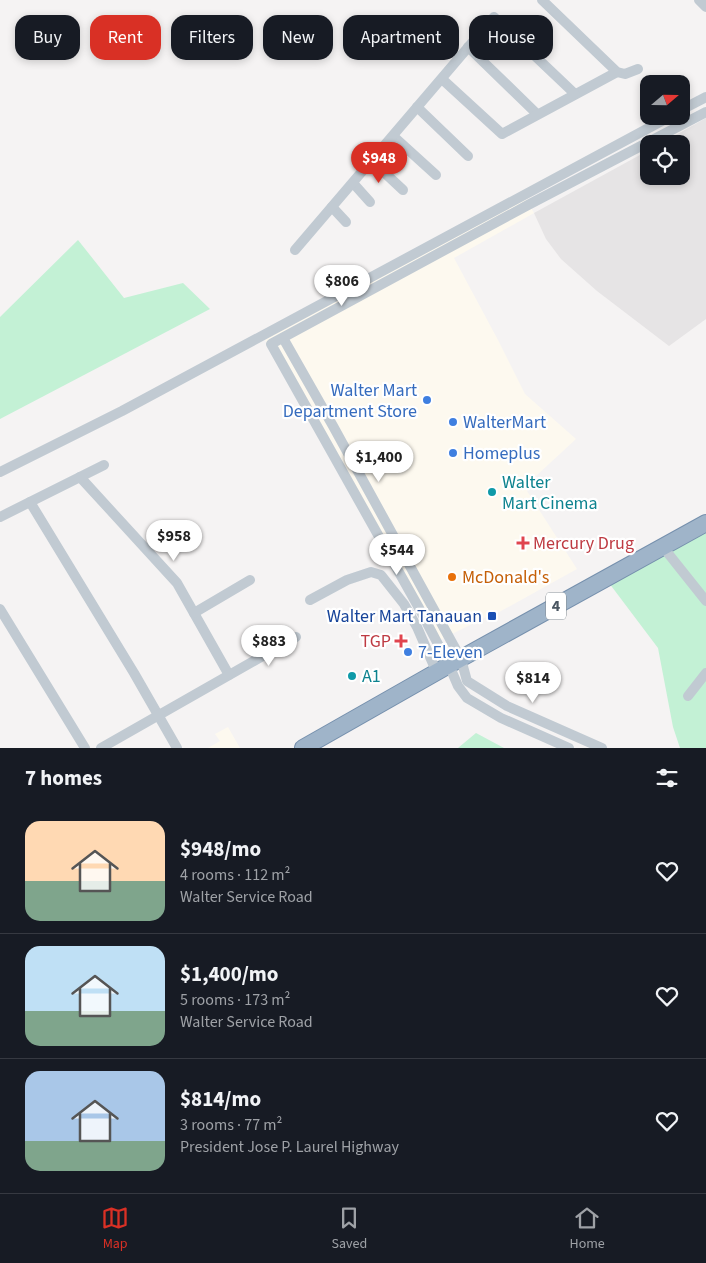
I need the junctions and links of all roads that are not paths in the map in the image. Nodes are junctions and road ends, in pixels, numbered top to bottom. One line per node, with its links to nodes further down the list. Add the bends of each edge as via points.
1 (542, 0): 6 (street)
2 (699, 0): 3 (street)
3 (706, 7)
4 (468, 47): 7 (street); 8 (street, via 494,17); 13 (street)
5 (638, 69): 6 (street, via 625,74)
6 (617, 72): 8 (street)
7 (442, 78): 11 (street); 13 (street, via 502,134)
8 (575, 94): 13 (street)
9 (706, 97): 10 (street)
10 (690, 105)
11 (417, 107): 15 (street); 16 (street)
12 (706, 112): 25 (street)
13 (537, 114)
14 (653, 125): 27 (street, via 122,411)
15 (393, 136): 17 (street); 18 (street)
16 (468, 156)
17 (372, 161): 19 (street); 20 (street)
18 (436, 175)
19 (353, 183): 21 (street); 22 (street)
20 (403, 190)
21 (370, 202)
22 (332, 208): 23 (street); 24 (street)
23 (346, 222)
24 (295, 250)
25 (283, 338): 39 (street, via 450,641); 39 (street, via 271,344)
26 (104, 465): 28 (street)
27 (0, 472)
28 (80, 477): 29 (street); 37 (street, via 177,583)
29 (30, 502): 30 (street); 43 (street)
30 (0, 517)
31 (706, 523): 32 (highway, 4)
32 (663, 547): 35 (street); 39 (highway, 4)
33 (250, 580): 37 (street)
34 (310, 600): 39 (street, via 347,580 370,572 381,575)
35 (706, 601)
36 (0, 609): 44 (street)
37 (194, 614): 41 (street)
38 (296, 637): 41 (street)
39 (449, 666): 47 (highway, 4); 48 (street, via 467,698 501,718); 49 (street, via 507,706)
40 (706, 673): 42 (street)
41 (229, 675): 43 (street)
42 (688, 696)
43 (158, 715): 45 (street); 46 (street)
44 (85, 748)
45 (100, 748)
46 (177, 748)
47 (303, 748)
48 (569, 748)
49 (602, 748)

